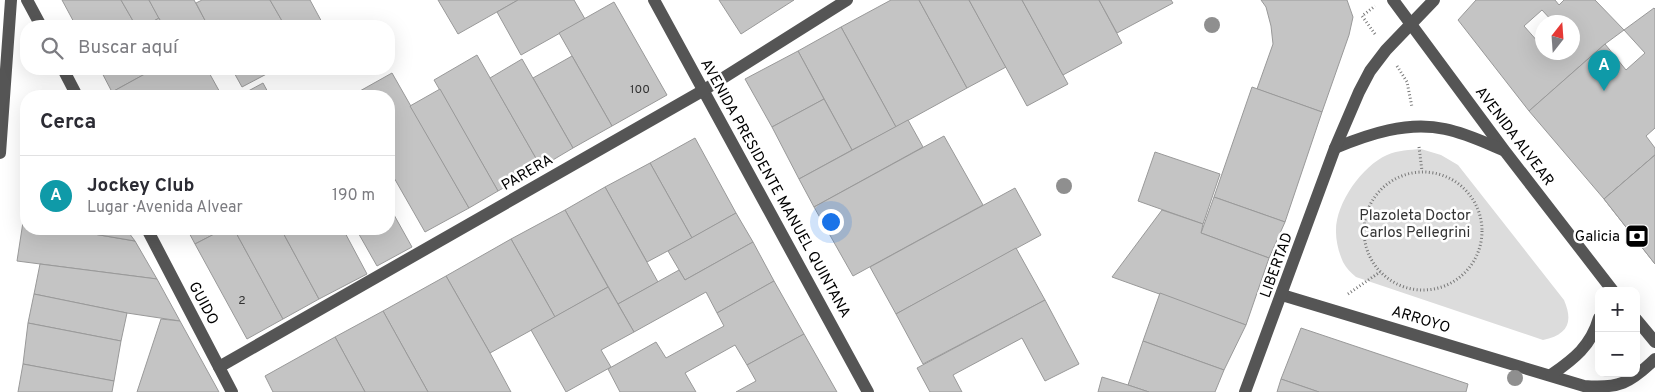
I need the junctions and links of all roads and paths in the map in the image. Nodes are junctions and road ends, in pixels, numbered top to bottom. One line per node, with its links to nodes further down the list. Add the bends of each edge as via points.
1 (11, 0): 17 (street)
2 (27, 0): 8 (street)
3 (654, 0): 13 (street, AVENIDA PRESIDENTE MANUEL QUINTANA)
4 (848, 0): 13 (street, PARERA)
5 (1393, 0): 9 (street, AVENIDA ALVEAR)
6 (1434, 0): 9 (street, LIBERTAD)
7 (1376, 5): 10 (path, via 1362,16)
8 (38, 20)
9 (1410, 25): 10 (street, LIBERTAD); 16 (street, AVENIDA ALVEAR)
10 (1386, 50): 14 (path, via 1407,82); 15 (street, LIBERTAD, via 1359,92)
11 (66, 75): 12 (street)
12 (75, 90)
13 (704, 90): 28 (street, PARERA); 31 (street, AVENIDA PRESIDENTE MANUEL QUINTANA)
14 (1417, 127): 15 (street, via 1368,135); 16 (street, via 1443,128 1467,134); 18 (path)
15 (1335, 148): 22 (street, LIBERTAD)
16 (1504, 150): 21 (street, AVENIDA ALVEAR)
17 (0, 153)
18 (1422, 171): 20 (path, via 1403,175 1386,184 1369,208 1364,237 1369,256); 20 (path, via 1442,174 1459,183 1473,197 1481,215 1483,234 1479,253 1468,270 1453,282 1434,289 1415,289 1396,283)
19 (150, 235): 28 (street, GUIDO)
20 (1380, 272): 23 (path)
21 (1607, 287)
22 (1282, 295): 23 (street, ARROYO); 32 (street, LIBERTAD)
23 (1326, 308): 29 (street, ARROYO)
24 (1640, 324): 26 (street)
25 (1595, 328): 29 (street, via 1581,352)
26 (1655, 342)
27 (1655, 359): 29 (street, ARROYO, via 1638,376 1613,386 1584,386)
28 (219, 367): 30 (street, GUIDO)
29 (1550, 375)
30 (232, 392)
31 (868, 392)
32 (1246, 392)

